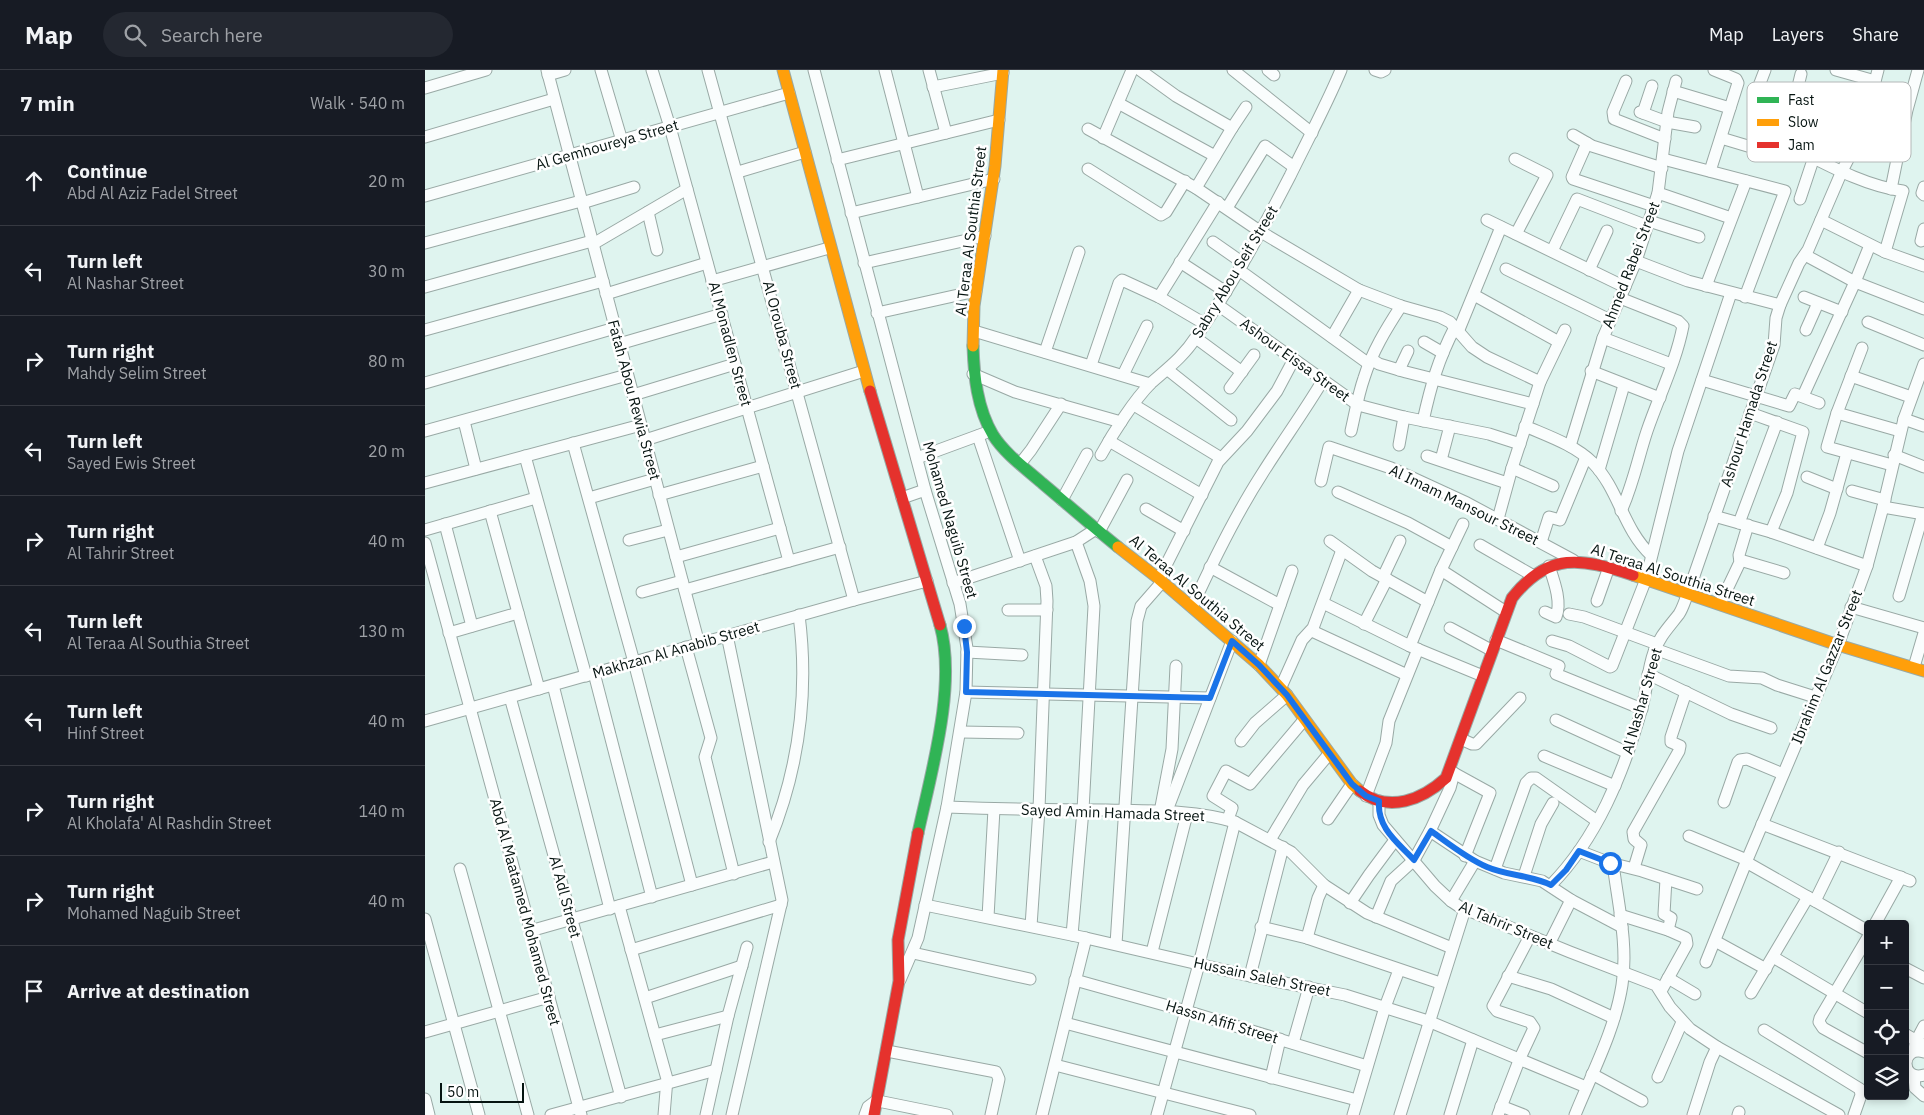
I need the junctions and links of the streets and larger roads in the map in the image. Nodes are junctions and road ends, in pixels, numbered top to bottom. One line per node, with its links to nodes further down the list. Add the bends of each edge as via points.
1 (486, 70): 29 (street)
2 (565, 70): 21 (street)
3 (601, 70): 50 (street)
4 (652, 70): 39 (street, Al Monadlen Street)
5 (708, 70): 36 (street, Al Orouba Street)
6 (783, 70): 30 (street, Mohamed Naguib Street)
7 (814, 70): 58 (street, Mohamed Naguib Street)
8 (885, 70): 52 (street)
9 (929, 70): 28 (street)
10 (1132, 70): 33 (street)
11 (1140, 70): 41 (street, via 1176,96)
12 (1233, 70): 43 (street)
13 (1341, 70): 43 (street, Sabry Abou Seif Street)
14 (1375, 70): 15 (street)
15 (1385, 70)
16 (1714, 70): 35 (street, via 1738,81)
17 (1765, 70): 25 (street)
18 (1838, 70): 23 (street)
19 (1918, 70): 31 (street)
20 (1003, 72): 28 (street); 37 (street, Al Teraa Al Southia Street)
21 (547, 73): 32 (street, Fatah Abou Rewia Street)
22 (1801, 74): 26 (street)
23 (1877, 76)
24 (1626, 81): 49 (street, via 1613,112 1614,119)
25 (1761, 82)
26 (1799, 82)
27 (1652, 86): 38 (street, via 1641,113)
28 (933, 87): 44 (street)
29 (425, 88)
30 (789, 93): 36 (street, Al Gemhoureya Street); 54 (street, Mohamed Naguib Street)
31 (1911, 95)
32 (554, 99): 46 (street); 55 (street, Fatah Abou Rewia Street)
33 (1118, 103): 47 (street); 56 (street)
34 (1246, 107): 41 (street)
35 (1730, 108): 38 (street, Ahmed Rabei Street, via 1675,86); 48 (street)
36 (719, 113): 39 (street, Al Gemhoureya Street); 68 (street, Al Orouba Street)
37 (999, 120): 44 (street); 69 (street, Al Teraa Al Southia Street)
38 (1667, 122): 40 (street); 49 (street, Ahmed Rabei Street)
39 (670, 127): 50 (street, Al Gemhoureya Street); 75 (street, Al Monadlen Street)
40 (1695, 127)
41 (1231, 128): 56 (street)
42 (1087, 129): 47 (street)
43 (1312, 132): 64 (street, Sabry Abou Seif Street)
44 (946, 133): 52 (street)
45 (1573, 135): 51 (street)
46 (425, 137)
47 (1103, 138): 70 (street)
48 (1721, 138): 53 (street); 66 (street)
49 (1665, 140): 63 (street, Ahmed Rabei Street)
50 (622, 141): 55 (street, Al Gemhoureya Street)
51 (1587, 143): 63 (street); 84 (street, via 1573,179)
52 (904, 144): 58 (street); 80 (street)
53 (1747, 145)
54 (805, 152): 68 (street); 103 (street, Mohamed Naguib Street)
55 (569, 156): 79 (street, Al Gemhoureya Street); 82 (street, Fatah Abou Rewia Street)
56 (1215, 156): 74 (street)
57 (1515, 159): 95 (street, via 1547,175)
58 (837, 160): 86 (street, Mohamed Naguib Street)
59 (1813, 162): 81 (street)
60 (1823, 162): 67 (street)
61 (1847, 162): 67 (street, Ashour Hamada Street)
62 (1896, 162): 76 (street)
63 (1663, 164): 66 (street); 77 (street, Ahmed Rabei Street)
64 (1294, 167): 83 (street, via 1265,146); 94 (street, Sabry Abou Seif Street)
65 (1088, 169): 70 (street, via 1161,215)
66 (1710, 171): 71 (street)
67 (1842, 171): 76 (street); 89 (street, Ashour Hamada Street)
68 (737, 172): 114 (street, Al Orouba Street)
69 (993, 179): 80 (street); 96 (street, Al Teraa Al Southia Street)
70 (1185, 181): 74 (street)
71 (1745, 181): 87 (street); 131 (street, via 1785,191)
72 (635, 186): 82 (street)
73 (1924, 187): 78 (street)
74 (1196, 188): 83 (street)
75 (687, 189): 85 (street); 111 (street, Al Monadlen Street)
76 (1891, 189): 107 (street, via 1903,191)
77 (1658, 193): 84 (street, Ahmed Rabei Street); 87 (street)
78 (1924, 195)
79 (425, 196)
80 (918, 197): 86 (street)
81 (1799, 199)
82 (582, 202): 100 (street); 101 (street, Fatah Abou Rewia Street)
83 (1222, 205): 94 (street); 110 (street)
84 (1654, 206): 90 (street, Ahmed Rabei Street)
85 (648, 212): 101 (street); 104 (street)
86 (851, 214): 112 (street, Mohamed Naguib Street)
87 (1731, 218): 121 (street)
88 (1487, 220): 91 (street)
89 (1821, 220): 102 (street); 108 (street, Ashour Hamada Street)
90 (1648, 224): 97 (street); 106 (street, via 1577,198); 109 (street, Ahmed Rabei Street)
91 (1501, 227): 95 (street); 129 (street)
92 (1924, 229): 98 (street)
93 (1607, 231): 117 (street)
94 (1261, 232): 115 (street, Sabry Abou Seif Street); 123 (street)
95 (1516, 234): 106 (street)
96 (985, 236): 112 (street); 124 (street, Al Teraa Al Southia Street)
97 (1699, 237)
98 (1921, 241)
99 (1213, 242): 115 (street)
100 (425, 243)
101 (592, 243): 118 (street, Fatah Abou Rewia Street); 122 (street)
102 (1870, 245): 107 (street); 120 (street)
103 (829, 248): 114 (street); 171 (street, Mohamed Naguib Street)
104 (657, 250)
105 (1079, 252): 160 (street)
106 (1552, 252): 117 (street)
107 (1885, 252): 113 (street)
108 (1805, 255): 120 (street); 135 (street, Ashour Hamada Street)
109 (1636, 261): 121 (street); 126 (street, Ahmed Rabei Street)
110 (1180, 262): 125 (street); 130 (street)
111 (707, 263): 119 (street, Al Monadlen Street); 128 (street)
112 (864, 263): 139 (street, Mohamed Naguib Street)
113 (1924, 266)
114 (763, 267): 119 (street); 186 (street, Al Orouba Street)
115 (1241, 267): 125 (street, Sabry Abou Seif Street); 151 (street)
116 (1506, 268): 141 (street)
117 (1589, 270): 126 (street)
118 (603, 281): 128 (street, Fatah Abou Rewia Street); 146 (street)
119 (713, 281): 140 (street, Al Monadlen Street)
120 (1855, 282): 137 (street); 138 (street)
121 (1706, 286): 127 (street)
122 (425, 287)
123 (1359, 290): 136 (street); 151 (street)
124 (976, 291): 139 (street); 150 (street, Al Teraa Al Southia Street)
125 (1226, 292): 134 (street, Sabry Abou Seif Street)
126 (1623, 292): 141 (street, Ahmed Rabei Street); 166 (street, via 1683,326)
127 (1731, 293): 131 (street); 180 (street)
128 (606, 294): 145 (street, Fatah Abou Rewia Street)
129 (1474, 295): 147 (street); 155 (street)
130 (1159, 297): 143 (street); 168 (street, via 1122,280)
131 (1745, 297): 135 (street)
132 (1804, 297): 133 (street)
133 (1818, 303): 138 (street); 149 (street)
134 (1218, 305): 143 (street, Sabry Abou Seif Street); 163 (street, Ashour Eissa Street)
135 (1780, 305): 187 (street, Ashour Hamada Street, via 1774,345)
136 (1401, 306): 147 (street, via 1440,317); 164 (street)
137 (1924, 309)
138 (1842, 312): 189 (street)
139 (877, 313): 228 (street, Mohamed Naguib Street)
140 (722, 314): 156 (street); 165 (street, Al Monadlen Street)
141 (1610, 320): 153 (street, Ahmed Rabei Street)
142 (1868, 322): 157 (street)
143 (1205, 324): 152 (street, Sabry Abou Seif Street)
144 (1147, 326): 176 (street)
145 (615, 328): 156 (street, Fatah Abou Rewia Street); 182 (street)
146 (425, 330)
147 (1457, 330): 161 (street); 181 (street, via 1479,352)
148 (1565, 330): 155 (street)
149 (1806, 330)
150 (974, 331): 160 (street); 174 (street, Al Teraa Al Southia Street)
151 (1332, 337): 164 (street)
152 (1196, 338): 169 (street, Sabry Abou Seif Street); 173 (street)
153 (1603, 338): 166 (street); 172 (street, Ahmed Rabei Street)
154 (1425, 342): 161 (street)
155 (1559, 342): 181 (street)
156 (619, 344): 175 (street, Fatah Abou Rewia Street)
157 (1924, 345)
158 (1862, 348): 177 (street)
159 (1408, 351): 170 (street)
160 (1045, 352): 168 (street)
161 (1443, 352): 178 (street)
162 (1254, 355): 173 (street)
163 (1294, 359): 179 (street, Ashour Eissa Street); 229 (street, via 1277,391 1247,431)
164 (1370, 361): 170 (street); 196 (street)
165 (735, 364): 188 (street); 197 (street, Al Monadlen Street)
166 (1671, 364): 191 (street)
167 (1924, 364): 190 (street, Ibrahim Al Gazzar Street)
168 (1091, 365): 176 (street)
169 (1168, 370): 183 (street, Sabry Abou Seif Street); 202 (street)
170 (1399, 370): 178 (street)
171 (864, 371): 186 (street); 253 (street, Mohamed Naguib Street)
172 (1591, 371): 184 (street); 221 (street, Ahmed Rabei Street)
173 (1242, 372): 185 (street)
174 (973, 374): 193 (street, via 1015,392); 211 (street, Al Teraa Al Southia Street)
175 (627, 375): 188 (street, Fatah Abou Rewia Street); 203 (street)
176 (1123, 375): 183 (street)
177 (1851, 376): 190 (street); 199 (street)
178 (1432, 379): 194 (street); 204 (street)
179 (1323, 380): 196 (street, Ashour Eissa Street); 291 (street, via 1253,488)
180 (1702, 380): 187 (street); 282 (street, via 1678,451)
181 (1540, 382): 194 (street)
182 (425, 383)
183 (1150, 384): 195 (street, Sabry Abou Seif Street)
184 (1624, 385): 191 (street); 237 (street)
185 (1230, 388)
186 (798, 392): 197 (street); 278 (street, Al Orouba Street)
187 (1756, 395): 189 (street, via 1789,406 1795,394); 198 (street, Ashour Hamada Street)
188 (633, 396): 207 (street, Fatah Abou Rewia Street)
189 (1803, 396): 192 (street)
190 (1911, 397): 201 (street, Ibrahim Al Gazzar Street)
191 (1660, 398): 258 (street)
192 (1819, 402)
193 (1061, 404): 205 (street); 232 (street)
194 (1533, 404): 209 (street)
195 (1134, 405): 205 (street, Sabry Abou Seif Street); 229 (street)
196 (1357, 405): 200 (street, Ashour Eissa Street); 213 (street)
197 (747, 408): 216 (street); 233 (street, Al Monadlen Street)
198 (1750, 413): 206 (street); 260 (street, Ashour Hamada Street)
199 (1837, 413): 214 (street); 222 (street, via 1827,447)
200 (1403, 417): 204 (street, Ashour Eissa Street); 219 (street)
201 (1903, 419): 210 (street); 214 (street, Ibrahim Al Gazzar Street)
202 (1231, 420)
203 (464, 421): 212 (street); 236 (street)
204 (1423, 421): 208 (street, Ashour Eissa Street)
205 (1121, 422): 217 (street, Sabry Abou Seif Street)
206 (1777, 422): 264 (street); 270 (street, via 1803,432 1787,493)
207 (641, 425): 216 (street, Fatah Abou Rewia Street); 218 (street)
208 (1450, 426): 220 (street, Ashour Eissa Street); 230 (street)
209 (1525, 426): 220 (street); 221 (street)
210 (1924, 426)
211 (991, 430): 215 (street); 232 (street, Al Teraa Al Southia Street)
212 (425, 431)
213 (1351, 431)
214 (1900, 431): 231 (street, Ibrahim Al Gazzar Street)
215 (978, 436): 228 (street); 288 (street)
216 (645, 440): 239 (street, Fatah Abou Rewia Street)
217 (1109, 441): 224 (street, Sabry Abou Seif Street); 250 (street)
218 (573, 443): 225 (street); 252 (street)
219 (1399, 444)
220 (1520, 444): 235 (street)
221 (1570, 446): 227 (street)
222 (1847, 453): 231 (street); 245 (street)
223 (1087, 454): 254 (street)
224 (1101, 455)
225 (525, 456): 236 (street); 251 (street)
226 (1427, 456): 230 (street)
227 (1586, 457): 237 (street); 275 (street, via 1560,520 1549,517)
228 (917, 458): 246 (street, Mohamed Naguib Street)
229 (1221, 458): 250 (street)
230 (1441, 460): 243 (street)
231 (1893, 460): 234 (street); 255 (street, Ibrahim Al Gazzar Street)
232 (1019, 464): 254 (street, Al Teraa Al Southia Street)
233 (763, 466): 249 (street); 265 (street, Al Monadlen Street)
234 (1924, 467)
235 (1512, 468): 243 (street); 244 (street)
236 (476, 469): 242 (street)
237 (1599, 470): 258 (street)
238 (1807, 477): 245 (street)
239 (655, 479): 249 (street, Fatah Abou Rewia Street); 252 (street)
240 (1127, 480): 268 (street)
241 (1321, 481): 261 (street, Al Imam Mansour Street, via 1329,448 1391,468)
242 (425, 483)
243 (1507, 483): 261 (street)
244 (1553, 486)
245 (1837, 489): 280 (street)
246 (925, 490): 253 (street); 301 (street, Mohamed Naguib Street)
247 (1851, 491): 255 (street)
248 (1337, 492): 279 (street, via 1408,523)
249 (659, 495): 267 (street, Fatah Abou Rewia Street)
250 (1202, 495): 269 (street)
251 (536, 498): 257 (street); 346 (street)
252 (589, 498): 340 (street)
253 (902, 498): 300 (street, Mohamed Naguib Street)
254 (1062, 500): 268 (street, Al Teraa Al Southia Street)
255 (1884, 503): 259 (street); 290 (street, Ibrahim Al Gazzar Street)
256 (1146, 509): 269 (street)
257 (490, 511): 262 (street); 318 (street)
258 (1621, 511): 282 (street, via 1633,534)
259 (1924, 514): 305 (street)
260 (1714, 516): 264 (street); 304 (street, Ashour Hamada Street)
261 (1498, 519): 275 (street, Al Imam Mansour Street)
262 (445, 524): 266 (street); 322 (street)
263 (1463, 524): 279 (street)
264 (1743, 524): 270 (street); 286 (street)
265 (780, 528): 283 (street); 287 (street, Al Monadlen Street)
266 (425, 530)
267 (668, 530): 271 (street); 283 (street, Fatah Abou Rewia Street)
268 (1098, 531): 274 (street); 299 (street, Al Teraa Al Southia Street)
269 (1184, 531): 299 (street)
270 (1771, 532): 280 (street)
271 (629, 540)
272 (1330, 541): 281 (street)
273 (1400, 541): 297 (street)
274 (1076, 542): 284 (street); 354 (street, via 1093,595)
275 (1541, 542): 285 (street, Al Imam Mansour Street)
276 (425, 543): 327 (street, Abd Al Maatamed Mohamed Street)
277 (1480, 545): 296 (street)
278 (840, 547): 287 (street); 306 (street, Al Orouba Street)
279 (1452, 547): 293 (street)
280 (1817, 548): 290 (street)
281 (1342, 550): 297 (street); 309 (street)
282 (1651, 555): 298 (street)
283 (676, 556): 302 (street, Fatah Abou Rewia Street)
284 (1035, 556): 288 (street); 315 (street, via 1046,586)
285 (1573, 560): 289 (street, Al Teraa Al Southia Street); 292 (street, Al Teraa Al Southia Street)
286 (1740, 560): 295 (street); 310 (street)
287 (789, 561): 302 (street)
288 (1020, 561): 301 (street)
289 (1549, 566): 296 (street, Al Teraa Al Southia Street); 317 (street, via 1557,595 1556,618)
290 (1867, 566): 313 (street, Ibrahim Al Gazzar Street)
291 (1211, 567): 311 (street); 312 (street)
292 (1609, 567): 298 (street, Al Teraa Al Southia Street); 307 (street)
293 (1441, 570): 308 (street); 316 (street)
294 (1292, 571): 311 (street)
295 (1784, 574)
296 (1532, 575): 316 (street, Al Teraa Al Southia Street, via 1521,585)
297 (1385, 578): 308 (street); 321 (street)
298 (1646, 579): 304 (street, Al Teraa Al Southia Street); 326 (street)
299 (1161, 580): 312 (street, Al Teraa Al Southia Street); 355 (street, via 1138,612)
300 (927, 581): 306 (street, Makhzan Al Anabib Street); 373 (street, Mohamed Naguib Street, via 945,640 946,661 942,716)
301 (953, 584): 338 (street, Mohamed Naguib Street, via 963,619)
302 (683, 586): 303 (street); 332 (street, Fatah Abou Rewia Street)
303 (642, 592)
304 (1688, 593): 310 (street, Al Teraa Al Southia Street); 337 (street, Al Nashar Street, via 1679,614)
305 (1899, 596)
306 (855, 600): 320 (street, Makhzan Al Anabib Street)
307 (1597, 601)
308 (1428, 602): 336 (street)
309 (1323, 603): 321 (street); 325 (street)
310 (1720, 604): 334 (street, Al Teraa Al Southia Street)
311 (1280, 605): 341 (street)
312 (1192, 607): 330 (street, Al Teraa Al Southia Street)
313 (1851, 607): 324 (street); 334 (street, Ibrahim Al Gazzar Street)
314 (1008, 610): 315 (street)
315 (1047, 610): 353 (street)
316 (1506, 612): 333 (street, Al Teraa Al Southia Street)
317 (1545, 612)
318 (518, 613): 322 (street); 349 (street)
319 (1569, 614): 326 (street)
320 (799, 615): 329 (street, Makhzan Al Anabib Street); 399 (street, via 804,676 799,740 779,819)
321 (1364, 624): 336 (street)
322 (472, 626): 327 (street)
323 (1449, 628): 333 (street)
324 (1924, 628)
325 (1312, 631): 344 (street); 350 (street, via 1302,640)
326 (1626, 632): 331 (street, via 1611,667); 337 (street)
327 (449, 633): 361 (street, Abd Al Maatamed Mohamed Street)
328 (1924, 633): 343 (street)
329 (727, 635): 332 (street, Makhzan Al Anabib Street); 399 (street)
330 (1232, 641): 341 (street, Al Teraa Al Southia Street); 359 (street)
331 (1552, 641)
332 (699, 644): 335 (street, Makhzan Al Anabib Street)
333 (1493, 645): 347 (street, Al Teraa Al Southia Street); 362 (street, via 1559,666 1556,674)
334 (1838, 645): 343 (street, Al Teraa Al Southia Street); 357 (street, Ibrahim Al Gazzar Street)
335 (686, 647): 340 (street, Makhzan Al Anabib Street); 411 (street, via 711,738 705,758)
336 (1414, 647): 344 (street); 347 (street)
337 (1656, 647): 345 (street, Al Nashar Street); 357 (street, via 1729,676 1762,678)
338 (967, 652): 339 (street); 351 (street, Mohamed Naguib Street)
339 (1022, 655)
340 (634, 662): 346 (street, Makhzan Al Anabib Street); 414 (street)
341 (1259, 665): 350 (street, Al Teraa Al Southia Street)
342 (1177, 666): 356 (street)
343 (1919, 669)
344 (1407, 674): 380 (street)
345 (1648, 674): 352 (street); 362 (street, Al Nashar Street)
346 (590, 675): 348 (street, Makhzan Al Anabib Street); 418 (street)
347 (1483, 676): 369 (street, Al Teraa Al Southia Street)
348 (553, 685): 349 (street, Makhzan Al Anabib Street); 425 (street)
349 (539, 689): 358 (street, Makhzan Al Anabib Street)
350 (1284, 691): 363 (street, Al Teraa Al Southia Street); 370 (street)
351 (966, 692): 353 (street); 367 (street, Mohamed Naguib Street)
352 (1686, 692): 366 (street, via 1731,714); 408 (street, via 1671,737 1671,742 1680,746 1679,751 1633,832 1633,837 1641,845)
353 (1044, 693): 354 (street); 386 (street)
354 (1088, 694): 355 (street); 387 (street)
355 (1131, 695): 356 (street); 388 (street)
356 (1175, 696): 359 (street); 389 (street, via 1171,764)
357 (1815, 697): 377 (street, Ibrahim Al Gazzar Street)
358 (510, 698): 361 (street, Makhzan Al Anabib Street); 430 (street, Al Adl Street)
359 (1210, 698): 389 (street)
360 (1519, 698): 369 (street, via 1476,744)
361 (469, 709): 365 (street, Makhzan Al Anabib Street); 437 (street, Abd Al Maatamed Mohamed Street)
362 (1642, 709): 371 (street, Al Nashar Street)
363 (1304, 720): 372 (street, Al Teraa Al Southia Street); 392 (street, via 1250,784 1226,771 1213,796 1232,808)
364 (1556, 720): 371 (street)
365 (425, 722)
366 (1771, 728)
367 (961, 732): 368 (street); 375 (street, Mohamed Naguib Street)
368 (1018, 733)
369 (1461, 739): 376 (street, Al Teraa Al Southia Street)
370 (1241, 741)
371 (1628, 753): 379 (street, Al Nashar Street)
372 (1329, 754): 378 (street, Al Teraa Al Southia Street); 397 (street, via 1303,785)
373 (934, 755): 375 (street); 465 (street, Mohamed Naguib Street, via 899,933)
374 (1544, 756): 379 (street)
375 (956, 759): 384 (street, Mohamed Naguib Street)
376 (1452, 772): 381 (street, Al Teraa Al Southia Street, via 1436,790 1415,800 1393,804); 395 (street, via 1450,788); 403 (street, via 1491,793)
377 (1783, 774): 382 (street, via 1747,759 1740,760); 394 (street, Ibrahim Al Gazzar Street)
378 (1352, 784): 380 (street, Al Teraa Al Southia Street); 391 (street)
379 (1615, 786): 393 (street, Al Nashar Street)
380 (1366, 796): 381 (street, Al Teraa Al Southia Street)
381 (1379, 801): 398 (street, Al Tahrir Street, via 1380,820)
382 (1724, 802)
383 (1553, 803): 412 (street, via 1541,824)
384 (947, 807): 385 (street, Sayed Amin Hamada Street); 424 (street, Mohamed Naguib Street)
385 (994, 809): 386 (street, Sayed Amin Hamada Street); 428 (street)
386 (1039, 810): 387 (street, Sayed Amin Hamada Street); 433 (street)
387 (1083, 810): 388 (street, Sayed Amin Hamada Street); 438 (street)
388 (1126, 811): 389 (street, Sayed Amin Hamada Street); 443 (street)
389 (1163, 812): 390 (street, Sayed Amin Hamada Street)
390 (1187, 814): 392 (street, Sayed Amin Hamada Street); 449 (street)
391 (1328, 819)
392 (1231, 820): 397 (street, Sayed Amin Hamada Street); 453 (street)
393 (1597, 821): 401 (street, Al Nashar Street); 410 (street, via 1536,778 1529,779)
394 (1762, 824): 402 (street); 405 (street, Ibrahim Al Gazzar Street)
395 (1431, 831): 403 (street); 404 (street)
396 (1689, 836): 405 (street)
397 (1270, 840): 400 (street, Sayed Amin Hamada Street)
398 (1395, 840): 404 (street, Al Tahrir Street); 422 (street)
399 (769, 842): 406 (street)
400 (1283, 847): 415 (street, Sayed Amin Hamada Street); 434 (street)
401 (1579, 851): 407 (street); 416 (street, Al Nashar Street)
402 (1839, 852): 419 (street); 431 (street, via 1906,879)
403 (1470, 858): 410 (street); 421 (street)
404 (1414, 860): 421 (street, Al Tahrir Street); 427 (street, via 1393,879)
405 (1747, 861): 419 (street); 442 (street, Ibrahim Al Gazzar Street)
406 (773, 862): 411 (street); 423 (street)
407 (1610, 863): 408 (street); 432 (street)
408 (1634, 868): 413 (street)
409 (461, 869): 475 (street)
410 (1495, 870): 412 (street)
411 (734, 874): 414 (street)
412 (1524, 876): 416 (street)
413 (1666, 879): 417 (street); 436 (street, via 1664,914 1671,918)
414 (692, 885): 418 (street)
415 (1324, 885): 422 (street, Sayed Amin Hamada Street); 441 (street)
416 (1551, 885): 420 (street)
417 (1697, 889)
418 (653, 897): 425 (street)
419 (1811, 899): 435 (street); 451 (street)
420 (1571, 900): 432 (street); 444 (street)
421 (1451, 901): 426 (street, Al Tahrir Street)
422 (1351, 903): 427 (street, Sayed Amin Hamada Street)
423 (781, 905): 448 (street); 523 (street)
424 (925, 905): 428 (street, Hussain Saleh Street); 450 (street, Mohamed Naguib Street)
425 (615, 907): 430 (street); 448 (street)
426 (1465, 909): 439 (street, Al Tahrir Street); 447 (street)
427 (1376, 916): 447 (street, Sayed Amin Hamada Street)
428 (988, 917): 433 (street, Hussain Saleh Street)
429 (425, 919): 483 (street)
430 (571, 920): 437 (street); 509 (street, Al Adl Street)
431 (1878, 920)
432 (1621, 921): 436 (street); 458 (street)
433 (1031, 926): 438 (street, Hussain Saleh Street)
434 (1261, 927): 441 (street); 459 (street)
435 (1864, 929)
436 (1669, 930): 461 (street, via 1687,941)
437 (530, 931): 472 (street, Abd Al Maatamed Mohamed Street)
438 (1072, 935): 440 (street, Hussain Saleh Street)
439 (1530, 936): 444 (street, Al Tahrir Street); 460 (street)
440 (1086, 938): 443 (street, Hussain Saleh Street); 464 (street)
441 (1307, 938): 456 (street)
442 (1715, 941): 452 (street, Ibrahim Al Gazzar Street); 455 (street)
443 (1116, 944): 449 (street, Hussain Saleh Street)
444 (1549, 944): 458 (street, Al Tahrir Street)
445 (1864, 946): 471 (street)
446 (747, 947): 454 (street)
447 (1452, 948): 466 (street)
448 (631, 950): 473 (street)
449 (1152, 952): 453 (street, Hussain Saleh Street)
450 (913, 953): 463 (street); 465 (street, Mohamed Naguib Street)
451 (1773, 957): 455 (street); 471 (street)
452 (1706, 962)
453 (1199, 964): 459 (street, Hussain Saleh Street); 476 (street)
454 (742, 966): 473 (street); 478 (street)
455 (1765, 969): 469 (street)
456 (1399, 970): 466 (street); 474 (street)
457 (1909, 970): 462 (street)
458 (1623, 972): 468 (street, Al Tahrir Street, via 1647,980); 479 (street)
459 (1250, 976): 467 (street, Hussain Saleh Street)
460 (1508, 976): 479 (street, via 1551,989); 497 (street, via 1493,1008 1533,1024)
461 (1668, 978): 468 (street); 470 (street)
462 (1924, 978)
463 (1030, 979)
464 (1075, 980): 476 (street, Hassn Afifi Street); 482 (street)
465 (899, 981): 494 (street, Mohamed Naguib Street)
466 (1440, 984): 480 (street)
467 (1309, 987): 474 (street, Hussain Saleh Street); 491 (street)
468 (1661, 991): 481 (street)
469 (1751, 993)
470 (1695, 994)
471 (1834, 995): 477 (street); 495 (street, via 1820,1018 1820,1025)
472 (549, 997): 475 (street); 515 (street, Abd Al Maatamed Mohamed Street)
473 (645, 998): 487 (street)
474 (1385, 1007): 480 (street, Hussain Saleh Street); 499 (street)
475 (499, 1011): 483 (street); 519 (street)
476 (1186, 1011): 489 (street, Hassn Afifi Street); 496 (street)
477 (1864, 1011)
478 (728, 1016): 487 (street); 500 (street)
479 (1614, 1018): 501 (street)
480 (1428, 1021): 490 (street, Hussain Saleh Street); 533 (street)
481 (1682, 1022): 492 (street); 503 (street)
482 (1065, 1023): 496 (street); 498 (street)
483 (453, 1024): 486 (street); 518 (street)
484 (1924, 1026): 493 (street)
485 (1763, 1030): 539 (street, via 1857,1086 1861,1095)
486 (425, 1032)
487 (655, 1035): 505 (street)
488 (1909, 1037): 493 (street)
489 (1280, 1039): 491 (street, Hassn Afifi Street); 504 (street)
490 (1473, 1040): 497 (street, Hussain Saleh Street); 534 (street)
491 (1293, 1043): 499 (street, Hassn Afifi Street)
492 (1717, 1047): 537 (street); 538 (street)
493 (1920, 1047): 502 (street, via 1907,1057 1907,1070)
494 (887, 1051): 512 (street, Mohamed Naguib Street); 528 (street, via 996,1072 999,1079)
495 (1864, 1051)
496 (1174, 1052): 504 (street); 507 (street)
497 (1520, 1058): 506 (street, Hussain Saleh Street); 514 (street)
498 (1055, 1065): 507 (street); 529 (street)
499 (1367, 1066): 511 (street)
500 (716, 1070): 505 (street); 522 (street)
501 (1592, 1074): 506 (street); 513 (street)
502 (1913, 1075): 508 (street, via 1915,1088)
503 (1658, 1077)
504 (1271, 1078): 511 (street)
505 (668, 1084): 509 (street); 521 (street)
506 (1586, 1087): 536 (street)
507 (1163, 1092): 516 (street); 530 (street)
508 (1924, 1096)
509 (621, 1097): 515 (street)
510 (425, 1099): 517 (street)
511 (1357, 1100): 532 (street)
512 (878, 1101): 524 (street, via 871,1104); 525 (street, Mohamed Naguib Street); 526 (street); 527 (street)
513 (1642, 1101)
514 (1499, 1111): 535 (street)
515 (580, 1112): 520 (street)
516 (1236, 1113): 531 (street)
517 (429, 1115)
518 (479, 1115)
519 (528, 1115)
520 (554, 1115)
521 (665, 1115)
522 (706, 1115)
523 (732, 1115)
524 (865, 1115)
525 (874, 1115)
526 (881, 1115)
527 (947, 1115)
528 (991, 1115)
529 (1042, 1115)
530 (1157, 1115)
531 (1251, 1115)
532 (1353, 1115)
533 (1400, 1115)
534 (1450, 1115)
535 (1524, 1115)
536 (1575, 1115)
537 (1693, 1115)
538 (1839, 1115)
539 (1854, 1115)

